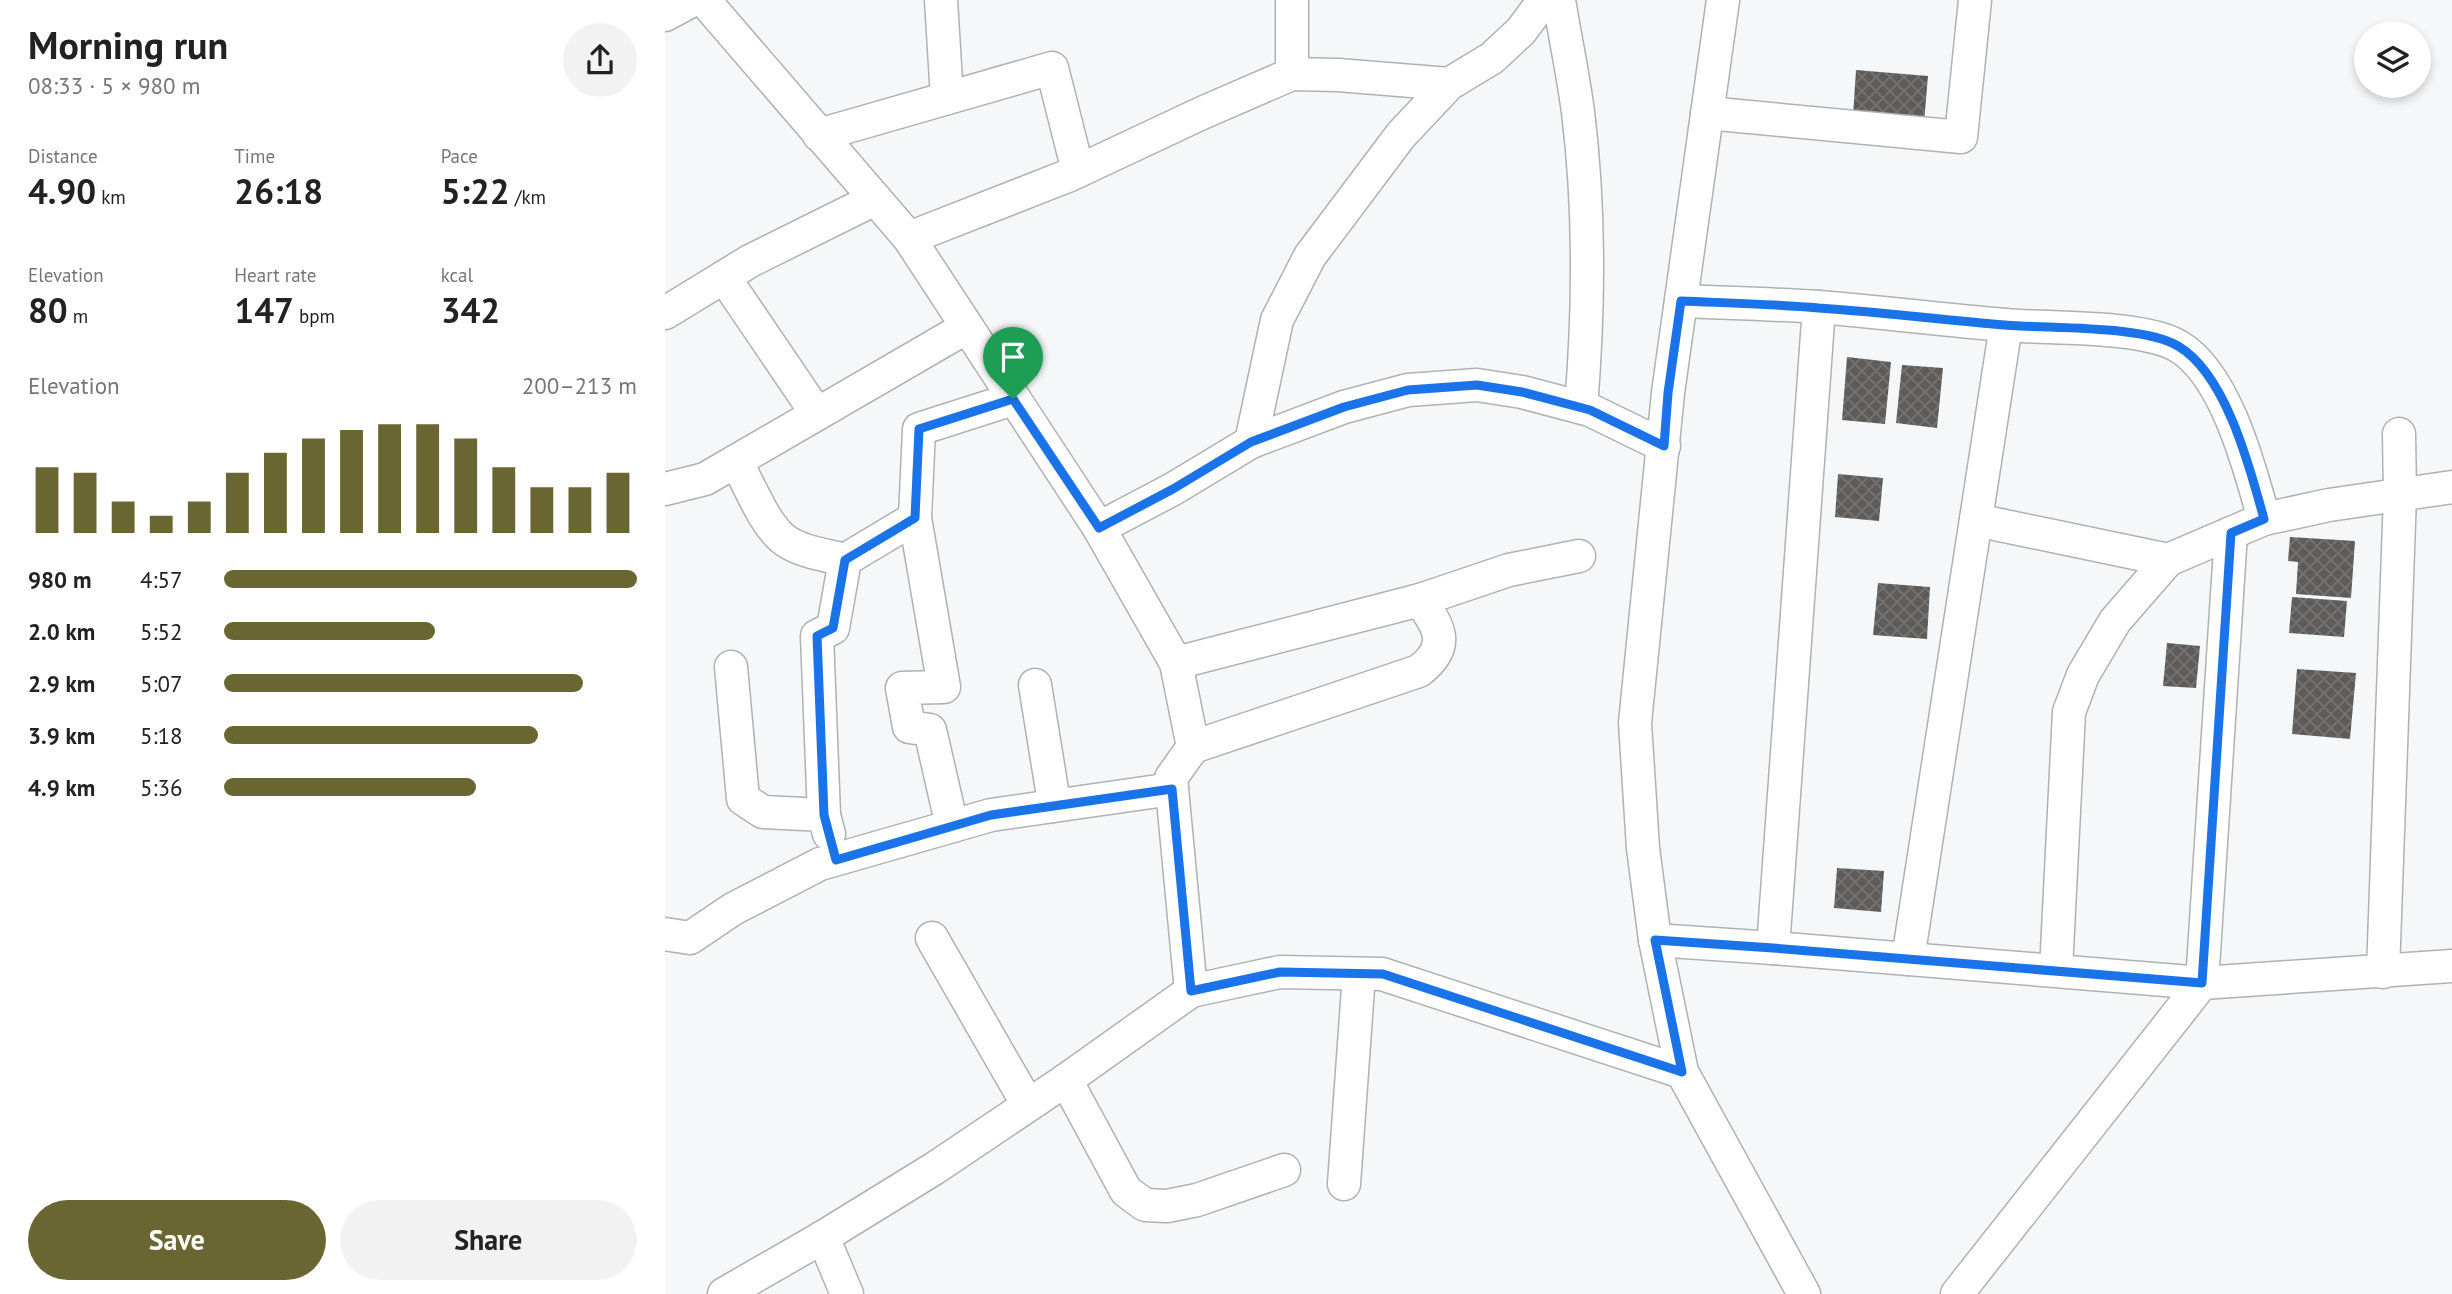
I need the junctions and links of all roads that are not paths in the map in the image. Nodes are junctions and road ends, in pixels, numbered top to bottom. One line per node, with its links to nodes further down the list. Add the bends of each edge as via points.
1 (693, 0): 9 (street)
2 (704, 0): 14 (street)
3 (941, 0): 12 (street)
4 (1292, 0): 10 (street)
5 (1544, 0): 11 (street, via 1521,31 1492,58)
6 (1559, 0): 25 (street, via 1578,112 1586,204)
7 (1723, 0): 13 (street)
8 (1975, 0): 13 (street, via 1961,138)
9 (665, 15)
10 (1291, 74): 11 (street); 15 (street)
11 (1449, 84): 28 (street, via 1401,135 1310,256 1277,320)
12 (947, 98): 14 (street); 15 (street, via 1052,68)
13 (1707, 113): 19 (street)
14 (819, 135): 16 (street)
15 (1078, 171): 17 (street)
16 (875, 199): 17 (street); 18 (street)
17 (909, 238): 23 (street)
18 (724, 277): 21 (street); 26 (street)
19 (1681, 301): 20 (street); 29 (street)
20 (1819, 307): 22 (street); 55 (street)
21 (665, 313)
22 (2006, 325): 35 (street, via 2143,333 2178,346 2200,364 2224,403); 36 (street)
23 (967, 327): 24 (street); 26 (street)
24 (1013, 399): 34 (street, via 919,429); 37 (street)
25 (1581, 407): 28 (street, via 1477,385 1408,390 1344,407); 29 (street)
26 (817, 414): 30 (street)
27 (2399, 434): 33 (street)
28 (1251, 442): 37 (street)
29 (1664, 446): 54 (street, via 1635,723 1643,848)
30 (736, 461): 32 (street, via 705,479); 40 (street, via 771,526 786,541)
31 (2452, 487): 33 (street)
32 (665, 489)
33 (2400, 495): 35 (street); 59 (street)
34 (915, 518): 40 (street); 50 (street, via 944,687 902,688 909,727 930,730)
35 (2264, 519): 38 (street)
36 (1976, 520): 41 (street); 56 (street)
37 (1099, 528): 43 (street)
38 (2231, 533): 41 (street); 61 (street)
39 (1579, 556): 42 (street, via 1509,569)
40 (845, 560): 49 (street, via 833,628 817,636)
41 (2168, 560): 58 (street, via 2115,621 2083,674 2069,712)
42 (1420, 600): 43 (street); 46 (street, via 1437,624 1440,642 1437,654 1419,671)
43 (1176, 663): 46 (street)
44 (731, 667): 49 (street, via 743,799 763,812)
45 (1035, 685): 48 (street)
46 (1193, 747): 47 (street, via 1171,778)
47 (1172, 789): 48 (street); 62 (street)
48 (1052, 806): 50 (street)
49 (824, 815): 51 (street)
50 (952, 826): 51 (street)
51 (836, 860): 52 (street, via 733,909 689,938)
52 (665, 934)
53 (932, 938): 65 (street)
54 (1655, 940): 55 (street); 63 (street)
55 (1773, 948): 56 (street)
56 (1908, 959): 58 (street)
57 (2452, 966): 59 (street)
58 (2056, 970): 61 (street)
59 (2383, 972): 61 (street)
60 (1359, 974): 62 (street, via 1280,972); 63 (street, via 1383,974); 67 (street)
61 (2202, 983): 72 (street)
62 (1191, 991): 64 (street)
63 (1682, 1072): 71 (street)
64 (1066, 1080): 65 (street); 66 (street, via 1126,1191 1145,1205 1197,1200)
65 (1028, 1105): 68 (street)
66 (1285, 1170)
67 (1344, 1184)
68 (823, 1237): 69 (street); 70 (street)
69 (724, 1294)
70 (847, 1294)
71 (1804, 1294)
72 (1957, 1294)

